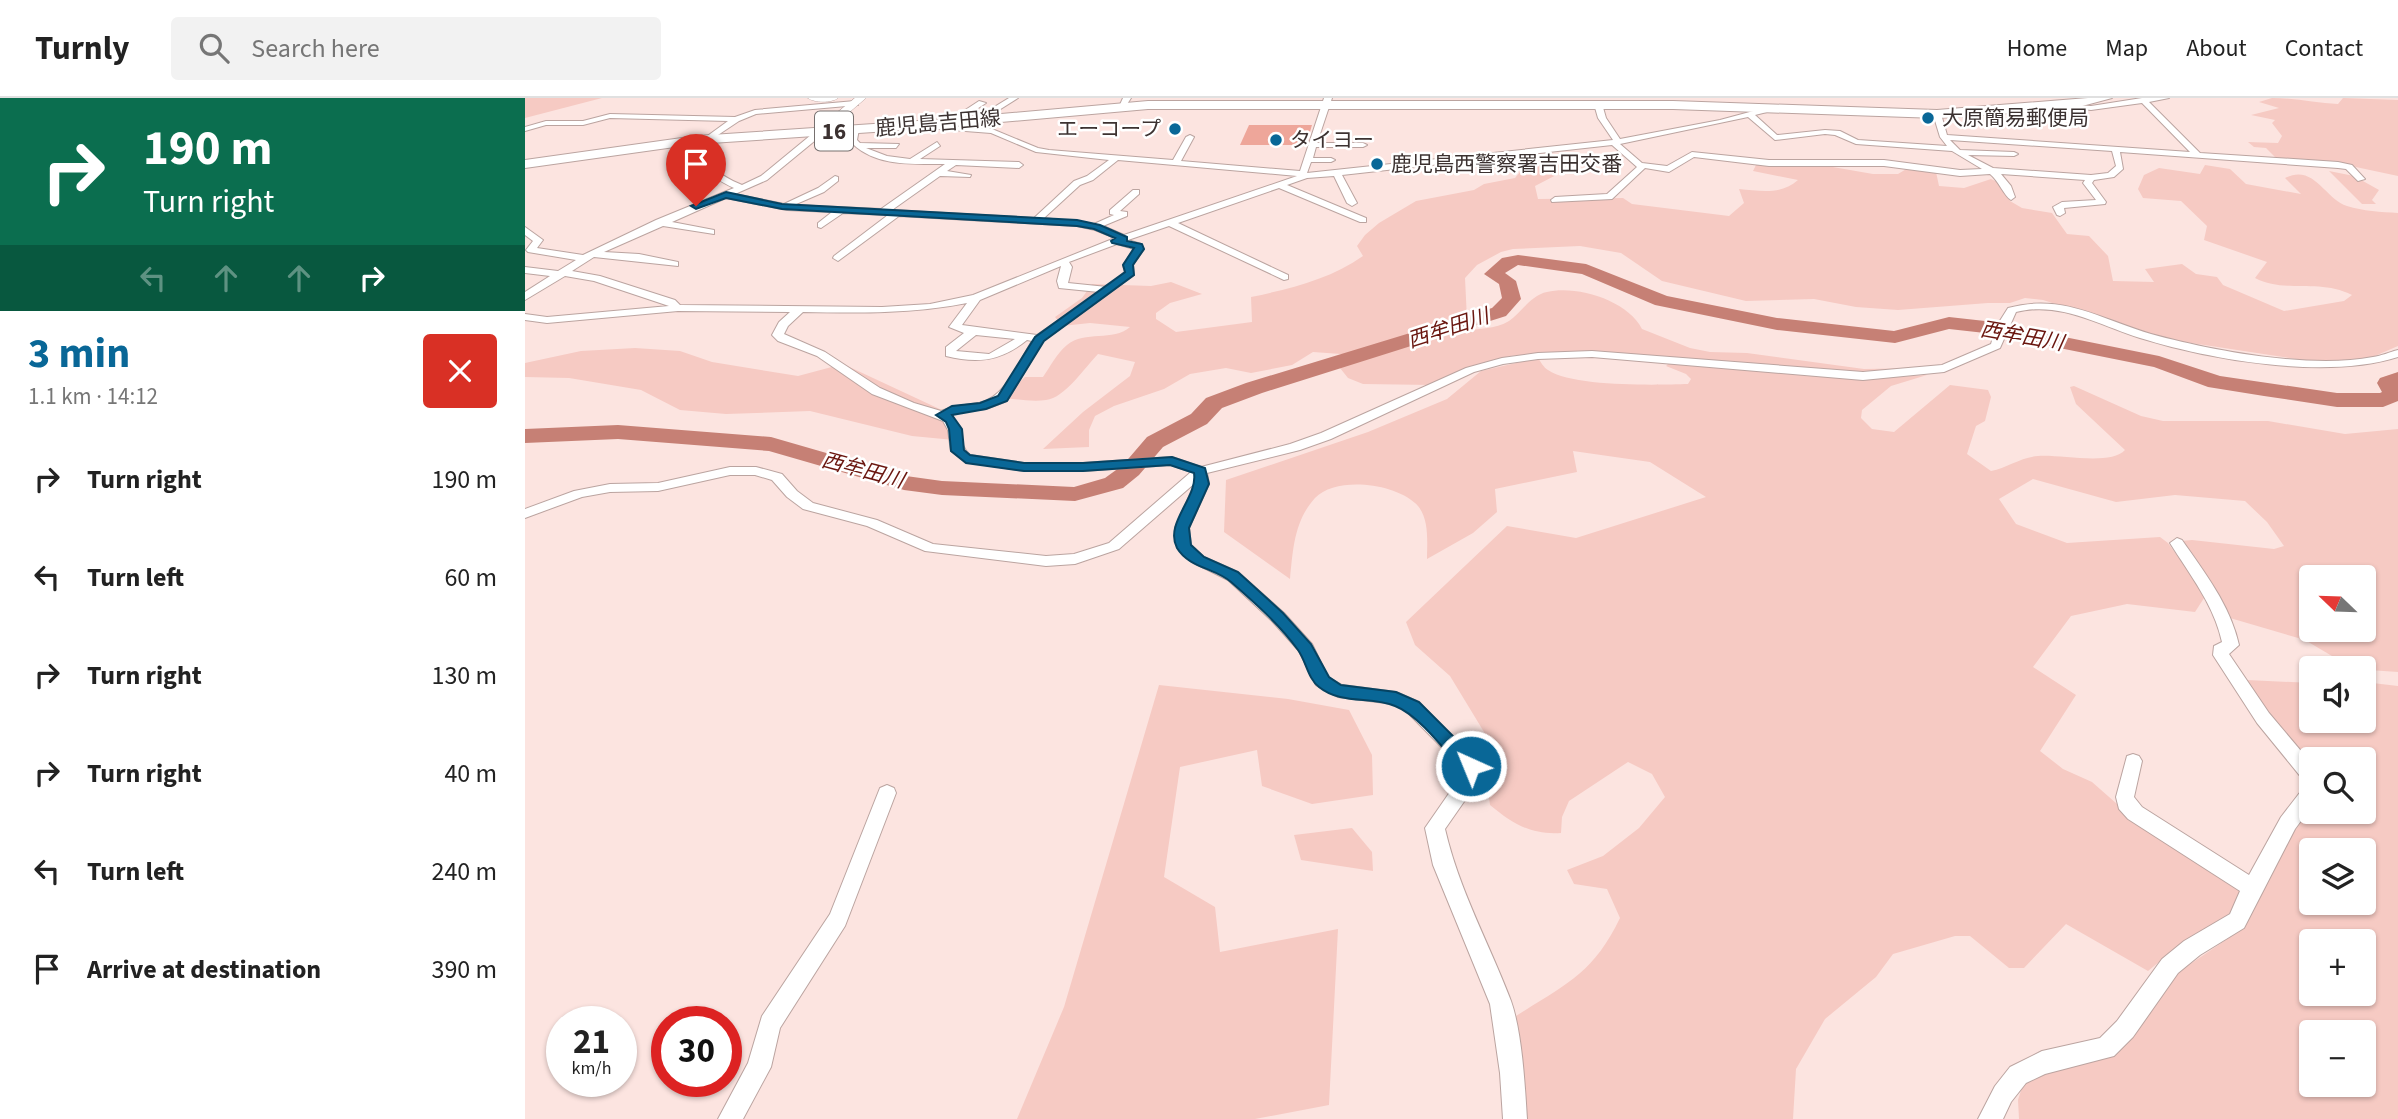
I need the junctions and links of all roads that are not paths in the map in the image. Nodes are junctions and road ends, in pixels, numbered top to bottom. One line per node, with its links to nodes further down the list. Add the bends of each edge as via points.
1 (813, 98): 2 (street)
2 (833, 98)
3 (1014, 98): 19 (street)
4 (2106, 98): 16 (main road, 鹿児島吉田線 / 16)
5 (2165, 98): 6 (street)
6 (2143, 100): 16 (street, via 2091,108); 39 (street)
7 (858, 101): 18 (street, via 755,111); 24 (street)
8 (1327, 101): 9 (main road, 鹿児島吉田線 / 16); 12 (main road, 鹿児島吉田線 / 16); 32 (street)
9 (1530, 101): 13 (main road, 鹿児島吉田線 / 16)
10 (1617, 101): 11 (main road, 鹿児島吉田線 / 16); 13 (main road, 鹿児島吉田線 / 16)
11 (1646, 101): 15 (main road, 鹿児島吉田線 / 16)
12 (1124, 102): 19 (main road, 鹿児島吉田線 / 16)
13 (1599, 102): 29 (street, via 1602,118)
14 (982, 103): 20 (street)
15 (1740, 106): 17 (main road, 鹿児島吉田線 / 16); 27 (street, via 1770,135); 29 (street)
16 (2057, 106): 17 (main road, 鹿児島吉田線 / 16)
17 (1937, 114): 26 (street)
18 (736, 119): 22 (street, via 610,116 583,124 546,123); 28 (street)
19 (977, 120): 20 (main road, 鹿児島吉田線 / 16)
20 (951, 122): 21 (main road, 鹿児島吉田線 / 16)
21 (914, 125): 23 (main road, 鹿児島吉田線 / 16); 40 (street, via 992,131 1036,150)
22 (525, 129)
23 (855, 129): 24 (main road, 鹿児島吉田線 / 16); 31 (street)
24 (820, 132): 28 (main road, 鹿児島吉田線 / 16); 59 (street, via 774,172)
25 (1190, 137): 45 (street)
26 (1944, 137): 36 (street); 37 (street)
27 (1791, 138): 34 (street); 36 (street, via 1825,132 1856,142)
28 (703, 140): 46 (main road, 鹿児島吉田線 / 16); 59 (street, via 702,163)
29 (1618, 142): 48 (street, via 1615,144); 50 (street)
30 (937, 144): 41 (street)
31 (857, 145): 35 (street); 41 (street, via 876,158)
32 (1314, 145): 33 (street); 42 (street)
33 (1363, 145)
34 (1801, 145)
35 (896, 146)
36 (1956, 150): 38 (street); 49 (street)
37 (2116, 151): 39 (street); 55 (street, via 2120,167)
38 (2014, 155)
39 (2199, 156): 57 (street, via 2337,164 2349,167)
40 (1116, 158): 45 (street); 72 (street, via 1076,183)
41 (913, 160): 44 (street)
42 (1309, 160): 43 (street); 52 (street)
43 (1331, 160)
44 (954, 162): 47 (street); 53 (street)
45 (1176, 163): 52 (street)
46 (525, 164)
47 (1019, 165)
48 (1643, 166): 49 (street, via 1669,169 1692,154 1769,163 1807,159 1960,173); 65 (street, via 1609,197)
49 (1993, 171): 55 (street); 64 (street, via 2008,185)
50 (1337, 173): 52 (street); 66 (street)
51 (967, 175): 53 (street)
52 (1305, 175): 58 (street)
53 (934, 176): 54 (street); 62 (street)
54 (908, 178)
55 (2091, 178): 71 (street, via 2087,183 2102,202 2061,205)
56 (835, 179): 67 (street)
57 (2361, 179)
58 (1279, 185): 73 (street); 75 (street)
59 (742, 188): 63 (street)
60 (890, 192): 62 (street)
61 (1136, 192): 77 (street, via 1113,212 1124,214)
62 (910, 193): 69 (street)
63 (726, 195): 67 (street); 74 (street)
64 (2011, 197)
65 (1555, 200)
66 (1352, 203)
67 (782, 206): 68 (street)
68 (841, 210): 69 (street); 76 (street)
69 (883, 212): 70 (street)
70 (897, 213): 72 (street); 83 (street)
71 (2060, 213)
72 (1036, 220): 77 (street)
73 (1363, 220)
74 (659, 222): 79 (street); 82 (street)
75 (1170, 223): 80 (street); 88 (street)
76 (821, 225)
77 (1094, 227): 80 (street)
78 (525, 230): 81 (street, via 538,240)
79 (711, 232)
80 (1120, 240): 84 (street); 89 (street, via 1139,249 1128,265 1130,273)
81 (528, 251): 82 (street)
82 (588, 256): 85 (street, via 639,257); 87 (street)
83 (838, 258)
84 (1063, 261): 89 (street, via 1067,267 1063,286); 91 (street)
85 (674, 264)
86 (525, 270): 87 (street)
87 (561, 273): 90 (street); 92 (street, via 596,278)
88 (1284, 277)
89 (1109, 290): 97 (street)
90 (525, 297)
91 (976, 298): 93 (street, via 930,307); 95 (street, via 955,327)
92 (678, 308): 93 (street); 94 (street, via 547,320)
93 (799, 310): 99 (street, via 783,324 778,335 782,339 821,354 876,391)
94 (525, 317)
95 (972, 333): 96 (street); 96 (street, via 950,349 950,354 994,358)
96 (1025, 335): 97 (street)
97 (1039, 339): 99 (street, via 1003,398)
98 (2398, 353): 100 (street, via 2376,362 2331,365 2230,352 2167,341 2041,305 2014,309 1996,346 1944,368 1863,376 1592,355 1520,358 1470,370 1295,447)
99 (942, 415): 100 (street, via 951,419 958,451 966,458 1024,467 1172,461)
100 (1200, 471): 101 (street, via 1114,546 1075,559 1046,561 930,548 871,523 808,506 777,477 756,471 730,471 658,487 610,488); 109 (street, via 1202,484 1182,528 1184,546 1199,560 1233,576 1277,617 1305,648 1322,681 1338,691 1396,698 1413,707 1471,766 1470,778 1435,828 1443,865 1501,1004)
101 (525, 514)
102 (2177, 543): 104 (street, via 2210,592 2227,628 2231,645 2220,650 2221,655)
103 (2133, 761): 107 (street, via 2125,797 2135,813)
104 (2299, 761)
105 (887, 793): 108 (street, via 838,919 770,1024 759,1067)
106 (2299, 808): 107 (street)
107 (2252, 888): 110 (street, via 2237,921 2170,966 2106,1048 2042,1063 2018,1075)
108 (730, 1119)
109 (1515, 1119)
110 (1990, 1119)

